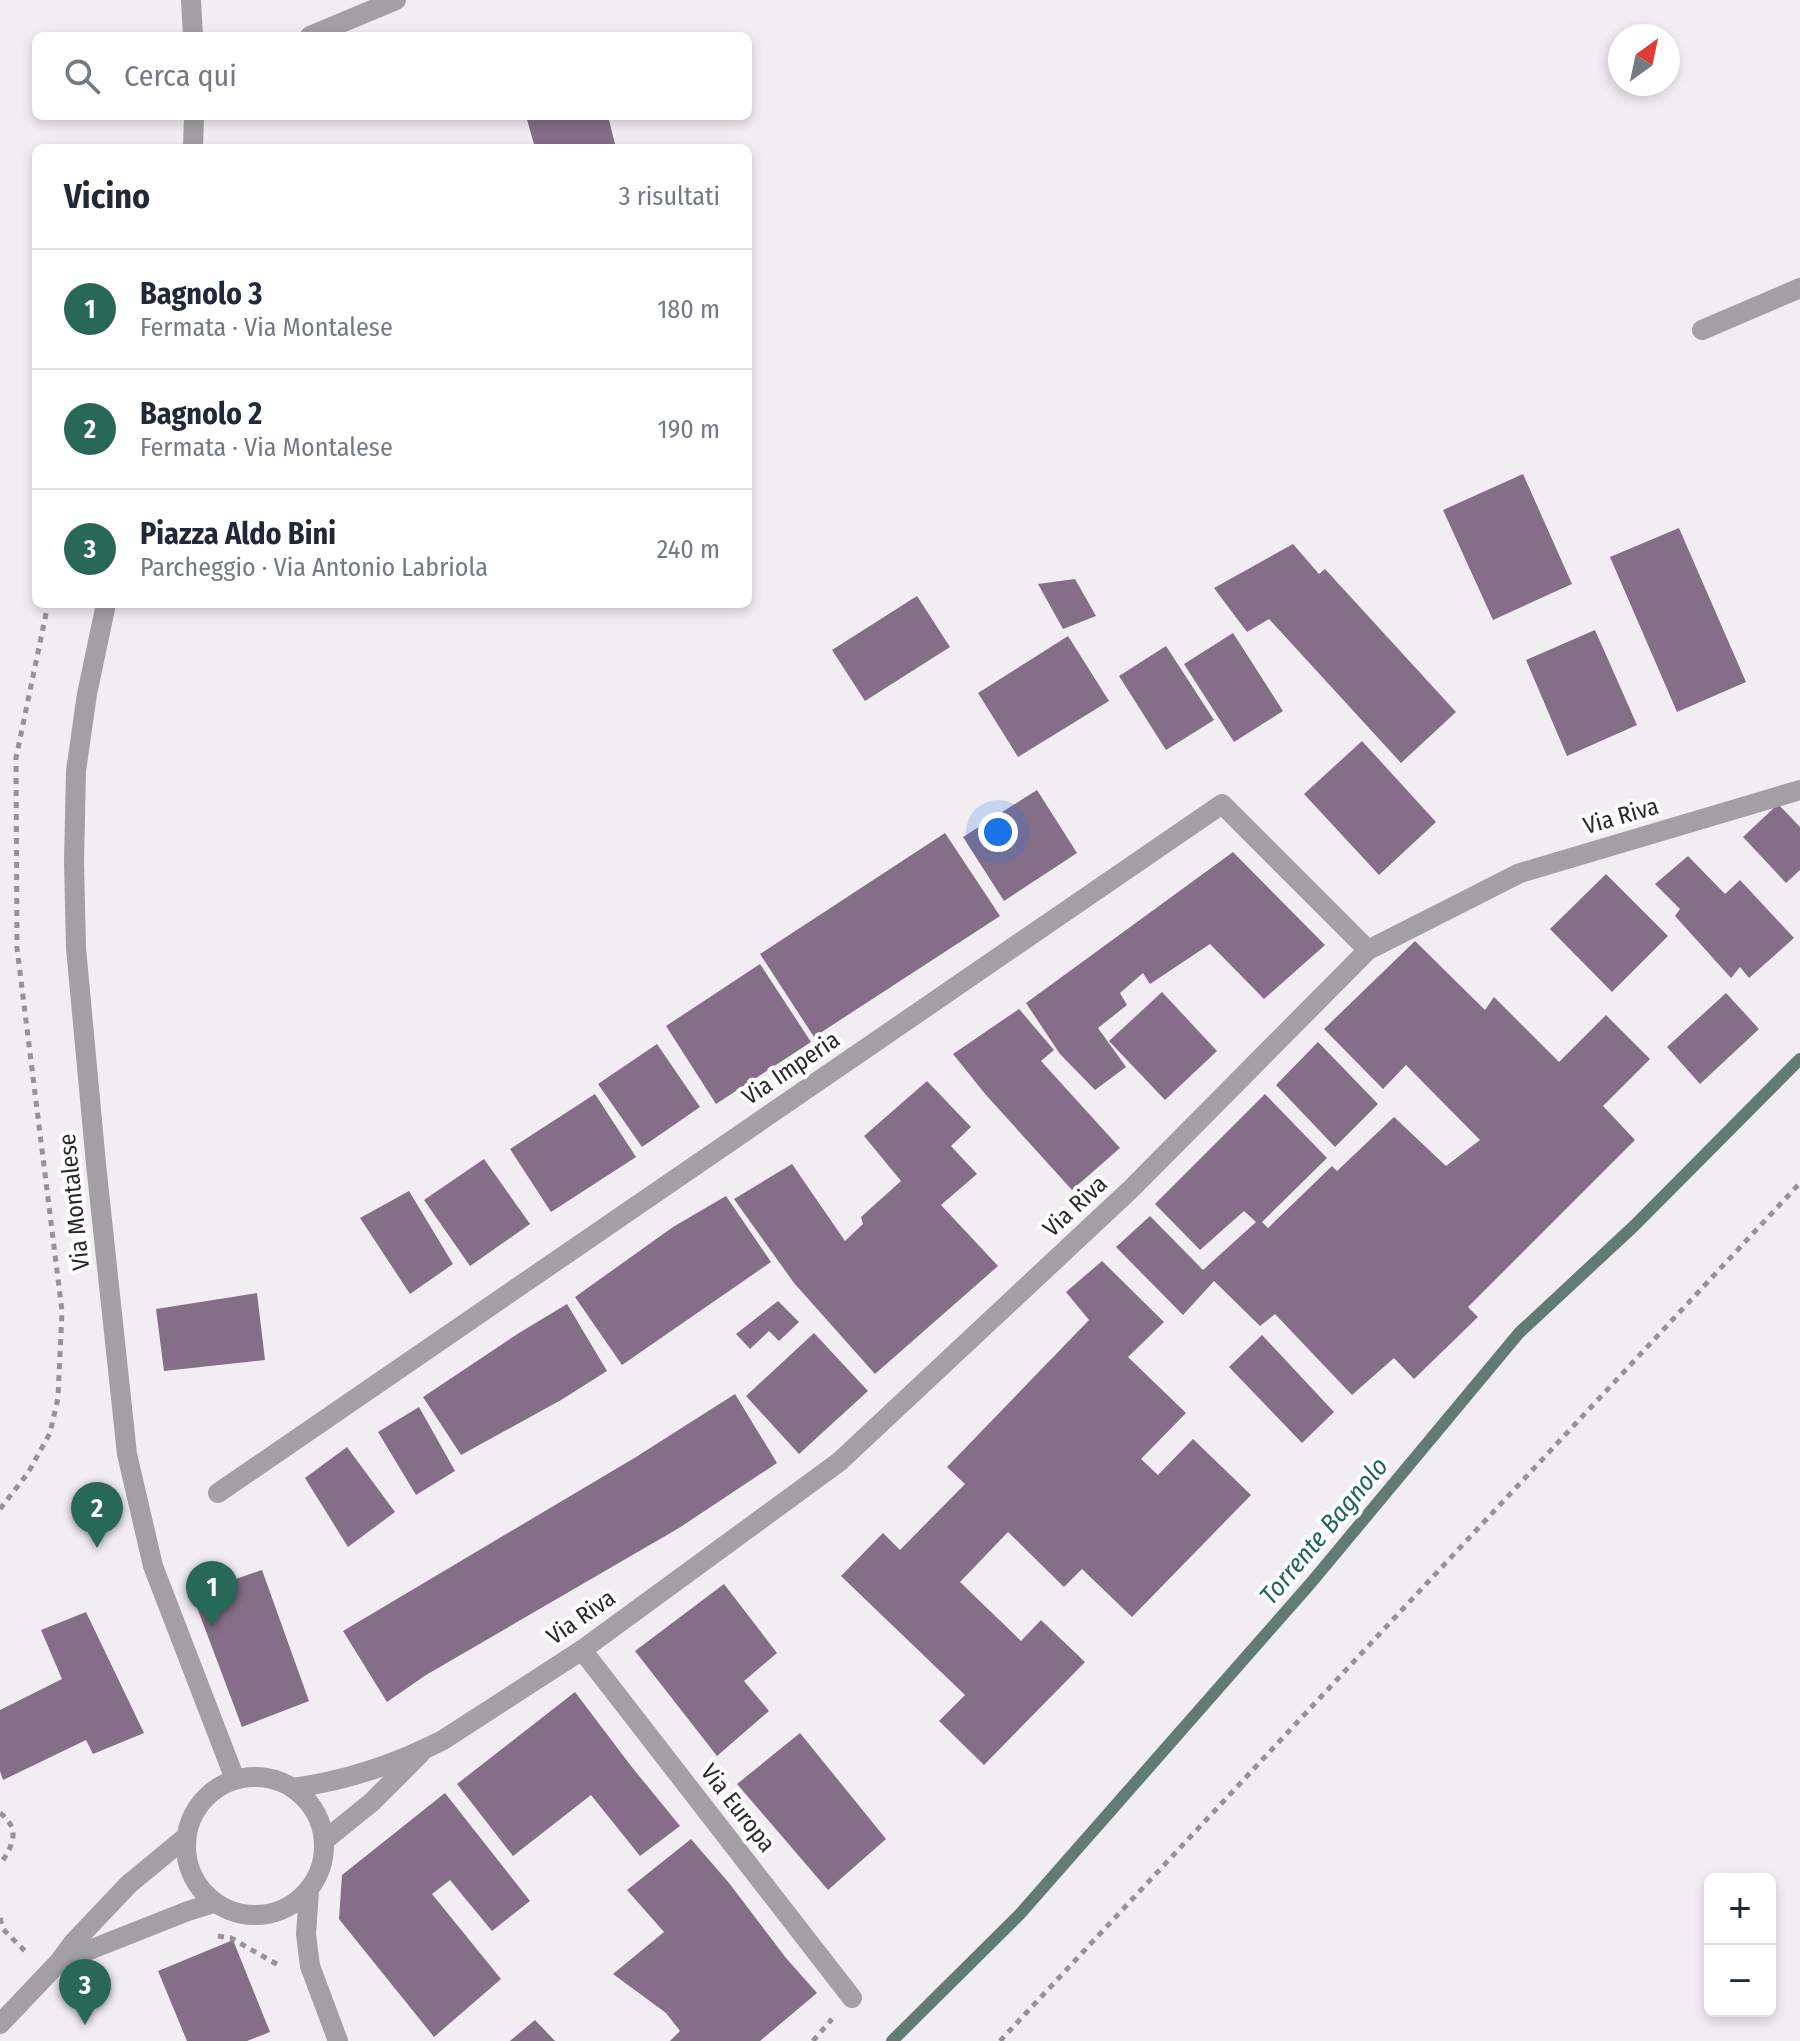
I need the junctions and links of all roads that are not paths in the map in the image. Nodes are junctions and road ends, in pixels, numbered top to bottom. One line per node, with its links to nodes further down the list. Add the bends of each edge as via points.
1 (191, 0): 3 (street)
2 (396, 0): 4 (street)
3 (193, 32)
4 (320, 32)
5 (194, 120): 6 (street)
6 (193, 144)
7 (1800, 288): 8 (street)
8 (1702, 330)
9 (105, 608): 15 (street, Via Montalese, via 76,771 76,948 127,1454 153,1566)
10 (1800, 790): 11 (street, Via Riva, via 1520,873)
11 (1368, 950): 12 (street, Via Imperia, via 1222,804); 13 (street, Via Riva, via 1131,1189 839,1462)
12 (218, 1493)
13 (582, 1650): 14 (street, Via Riva); 22 (street, Via Europa)
14 (425, 1749): 16 (street, Via Riva, via 358,1775); 18 (street, Via Riva)
15 (235, 1779): 16 (street, via 258,1777); 17 (street, via 205,1798 192,1815)
16 (293, 1788): 18 (street, via 315,1810)
17 (186, 1837): 20 (street, via 192,1876); 21 (street, via 129,1884)
18 (325, 1840): 19 (street, via 322,1867)
19 (309, 1891): 20 (street, via 281,1912 247,1916); 24 (street, via 310,1966)
20 (214, 1903): 21 (street)
21 (54, 1968): 23 (street)
22 (852, 1998)
23 (0, 2024)
24 (338, 2041)

